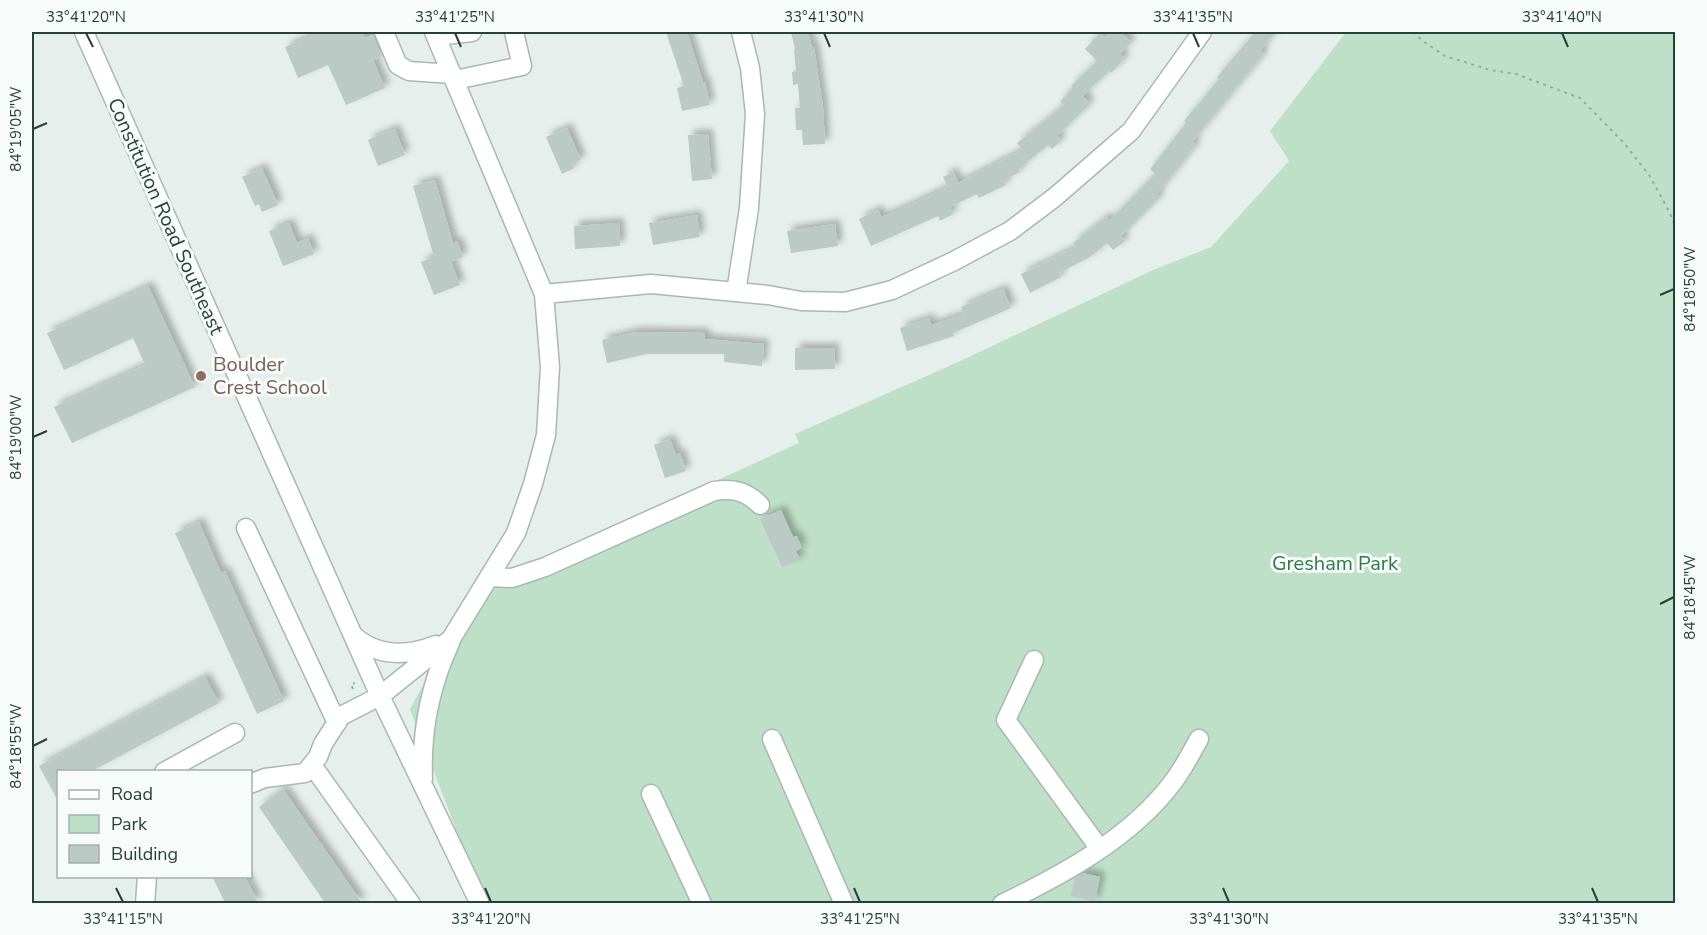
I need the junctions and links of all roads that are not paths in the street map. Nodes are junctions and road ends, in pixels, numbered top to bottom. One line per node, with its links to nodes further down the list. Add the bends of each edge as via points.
1 (84, 32): 14 (street, Constitution Road Southeast)
2 (384, 32): 8 (street, via 398,65 409,71)
3 (472, 32): 7 (street)
4 (514, 32): 8 (street, via 522,66)
5 (741, 32): 9 (street, via 755,114 749,208)
6 (1202, 32): 9 (street, via 1131,131 1010,231 892,290 845,302 801,301)
7 (435, 34): 8 (street)
8 (453, 77): 10 (street)
9 (736, 292): 10 (street, via 651,284)
10 (544, 294): 13 (street, via 550,367 546,435 516,533)
11 (760, 505): 13 (street, via 741,491 714,491 545,567 512,578)
12 (246, 528): 18 (street)
13 (490, 577): 15 (street)
14 (355, 638): 15 (street, via 384,652 405,653); 17 (street, Constitution Road Southeast)
15 (452, 639): 17 (street); 25 (street, via 432,692 424,735)
16 (1034, 660): 27 (street, via 1006,720)
17 (380, 696): 18 (street); 25 (street, Constitution Road Southeast)
18 (341, 718): 22 (street)
19 (235, 733): 23 (street)
20 (772, 739): 33 (street)
21 (1199, 739): 27 (street, via 1173,782 1136,823)
22 (312, 765): 24 (street, via 304,773); 30 (street)
23 (166, 770)
24 (252, 783)
25 (423, 785): 31 (street, Constitution Road Southeast)
26 (651, 794): 32 (street)
27 (1100, 849): 34 (street)
28 (147, 878): 29 (street)
29 (145, 903)
30 (411, 903)
31 (480, 903)
32 (702, 903)
33 (844, 903)
34 (1002, 903)

